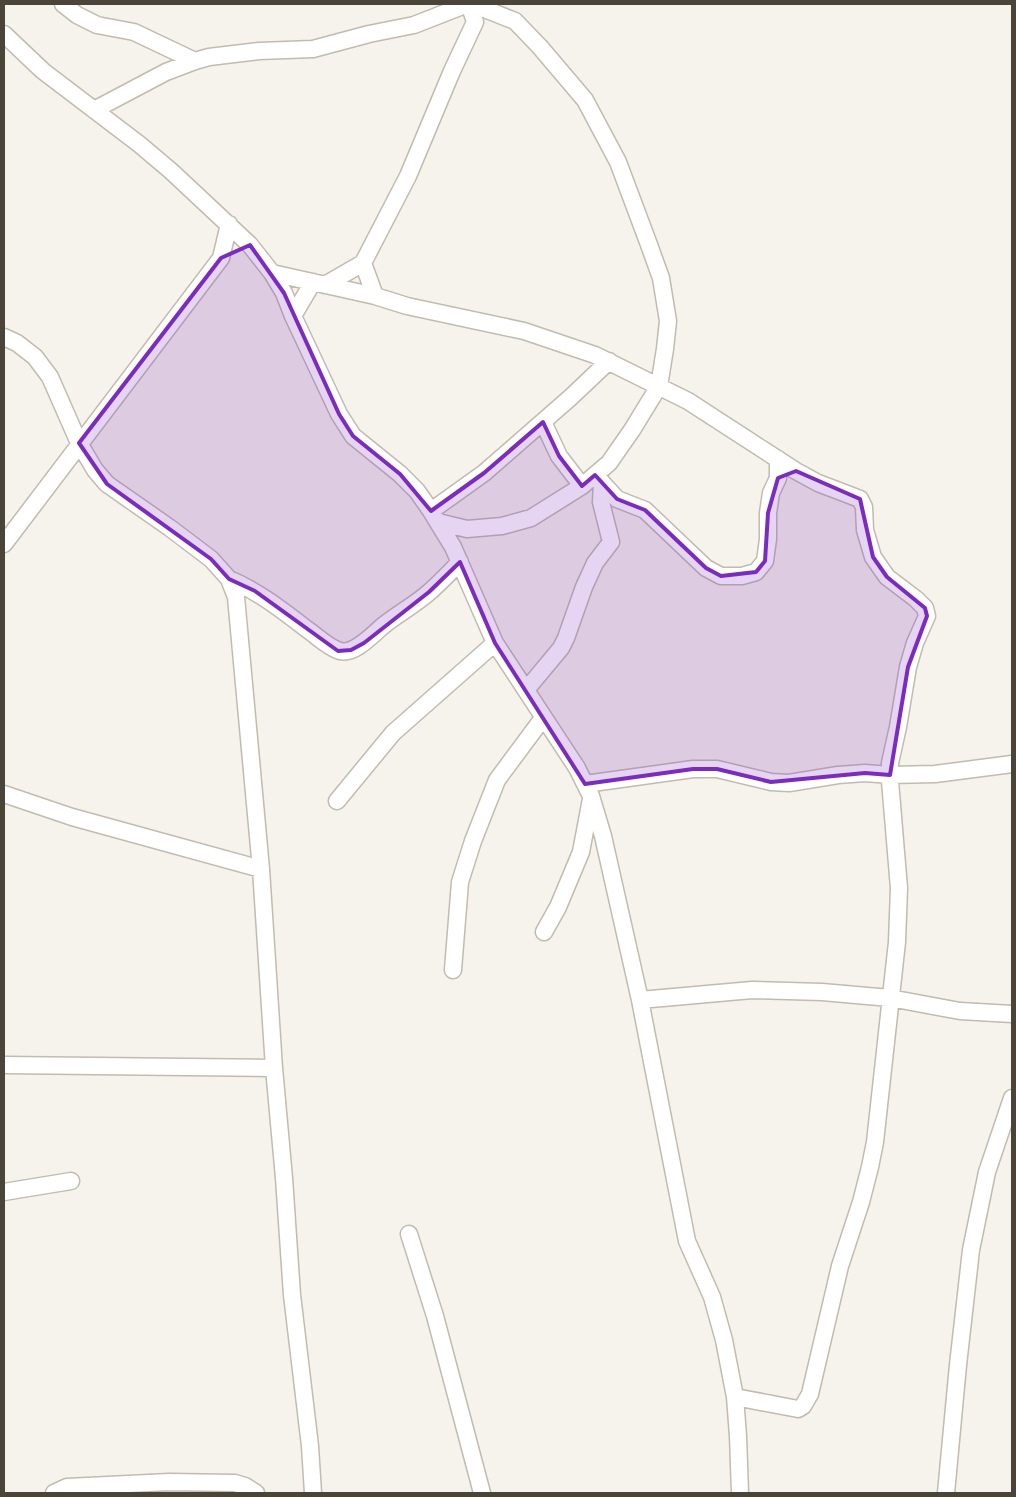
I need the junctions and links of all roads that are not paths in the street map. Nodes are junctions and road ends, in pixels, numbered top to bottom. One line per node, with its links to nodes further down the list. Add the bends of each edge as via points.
1 (63, 4): 7 (street, via 77,16 98,25 134,32)
2 (463, 4): 7 (street, via 414,26 333,45 259,51)
3 (471, 4): 4 (street); 5 (street)
4 (489, 10): 5 (street); 19 (street, via 515,21 585,100 618,162 660,278 668,321)
5 (475, 22): 12 (street, via 408,176)
6 (4, 34): 8 (street, via 43,71)
7 (195, 61): 8 (street, via 166,72)
8 (94, 110): 9 (street, via 171,171)
9 (228, 224): 10 (street); 11 (street)
10 (250, 245): 11 (street); 13 (street)
11 (221, 258): 21 (street)
12 (363, 263): 14 (street); 15 (street)
13 (272, 273): 14 (street); 16 (street)
14 (319, 283): 15 (street); 16 (street)
15 (375, 296): 18 (street, via 524,331)
16 (293, 316): 27 (street, via 339,414 353,436 400,474)
17 (4, 337): 21 (street, via 35,357 50,377)
18 (609, 361): 19 (street); 20 (street)
19 (659, 386): 22 (street); 25 (street)
20 (543, 422): 26 (street, via 560,456); 27 (street)
21 (79, 443): 29 (street); 32 (street, via 94,470 107,484 204,554)
22 (778, 459): 23 (street); 24 (street)
23 (796, 471): 24 (street); 37 (street, via 860,499 873,557 887,577 925,608 927,616 908,667)
24 (778, 478): 25 (street, via 768,513 765,561 756,572 742,576 721,576 706,568 645,510 617,499)
25 (598, 479): 26 (street); 34 (street, via 612,542 595,563 561,648)
26 (582, 486): 28 (street, via 531,518 502,526)
27 (435, 516): 28 (street); 30 (street)
28 (467, 529): 30 (street)
29 (4, 544)
30 (453, 547): 31 (street)
31 (460, 562): 32 (street, via 404,612 364,642 344,652 326,643 255,591); 33 (street)
32 (229, 579): 41 (street, via 236,597)
33 (495, 643): 34 (street); 40 (street, via 392,733)
34 (526, 690): 35 (street)
35 (543, 718): 38 (street); 43 (street, via 497,780 473,841 460,882)
36 (1012, 764): 37 (street)
37 (890, 776): 38 (street, via 865,773 771,782 717,769 693,769); 44 (street, via 899,888)
38 (588, 790): 42 (street, via 581,852); 45 (street, via 603,836)
39 (4, 794): 41 (street, via 72,817)
40 (337, 801)
41 (261, 869): 48 (street)
42 (544, 932)
43 (453, 970)
44 (890, 998): 45 (street, via 752,990); 46 (street, via 960,1011); 53 (street, via 870,1167 840,1266 810,1394 798,1409)
45 (640, 1000): 53 (street, via 687,1241 714,1306)
46 (1012, 1014)
47 (4, 1065): 48 (street)
48 (274, 1068): 56 (street, via 292,1295)
49 (1012, 1098): 59 (street, via 987,1172 971,1250)
50 (71, 1181): 51 (street)
51 (4, 1192)
52 (410, 1234): 57 (street)
53 (735, 1397): 58 (street)
54 (54, 1493): 55 (street, via 67,1488 205,1482 235,1483)
55 (256, 1493)
56 (313, 1493)
57 (482, 1493)
58 (740, 1493)
59 (946, 1493)

